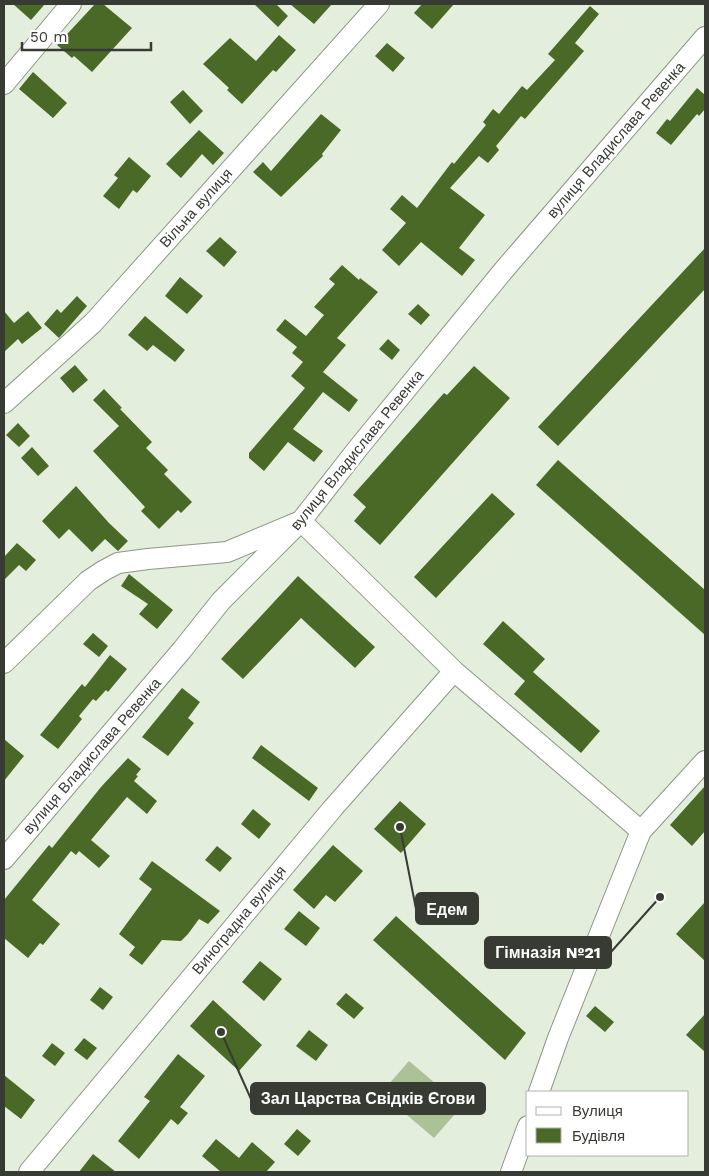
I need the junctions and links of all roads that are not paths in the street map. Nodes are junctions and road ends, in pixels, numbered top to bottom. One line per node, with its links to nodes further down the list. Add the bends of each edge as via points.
1 (71, 4): 4 (street)
2 (379, 4): 5 (street, Вільна вулиця, via 93,324)
3 (705, 37): 6 (street, вулиця Владислава Ревенка, via 503,271)
4 (4, 84)
5 (4, 403)
6 (301, 521): 7 (street, via 227,552 118,563 88,582); 8 (street); 11 (street, вулиця Владислава Ревенка, via 221,601)
7 (4, 663)
8 (454, 670): 10 (street); 14 (street, Виноградна вулиця, via 333,808)
9 (705, 761): 10 (street)
10 (641, 831): 12 (street)
11 (4, 860)
12 (539, 1091)
13 (526, 1131): 15 (street)
14 (29, 1172)
15 (511, 1172)

